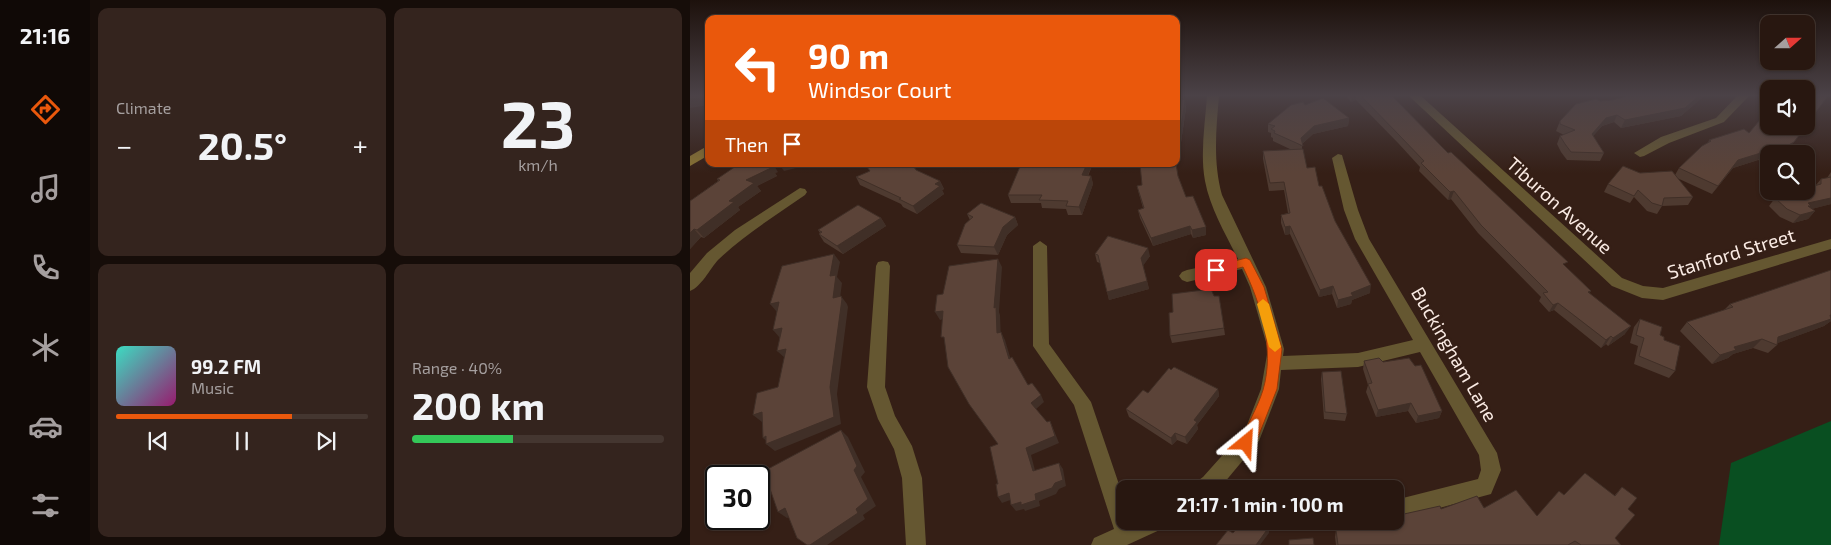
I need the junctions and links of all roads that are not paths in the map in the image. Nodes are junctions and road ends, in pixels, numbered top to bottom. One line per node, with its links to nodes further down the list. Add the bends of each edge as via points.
1 (1211, 121): 11 (street, via 1211,180)
2 (1442, 121): 15 (street, Tiburon Avenue, via 1617,282)
3 (1716, 121): 5 (street)
4 (705, 151): 7 (main road)
5 (1640, 153)
6 (1338, 158): 16 (street, Buckingham Lane, via 1362,239)
7 (692, 159)
8 (800, 192): 14 (street, via 726,245 700,268)
9 (1831, 244): 15 (street, Stanford Street, via 1663,294)
10 (1040, 246): 21 (street, via 1041,346 1082,402)
11 (1246, 262): 13 (street); 17 (street, via 1258,287 1276,349)
12 (883, 266): 22 (street, via 876,387 887,419 903,446 912,478)
13 (1187, 276)
14 (690, 285)
15 (1642, 292)
16 (1425, 344): 17 (street, via 1358,360); 19 (street, Buckingham Lane, via 1488,452 1492,470 1484,488)
17 (1275, 363): 18 (street, via 1270,389 1252,435)
18 (1213, 480)
19 (1404, 508)
20 (1137, 530): 21 (street)
21 (1126, 535): 23 (street)
22 (916, 545)
23 (1101, 545)

